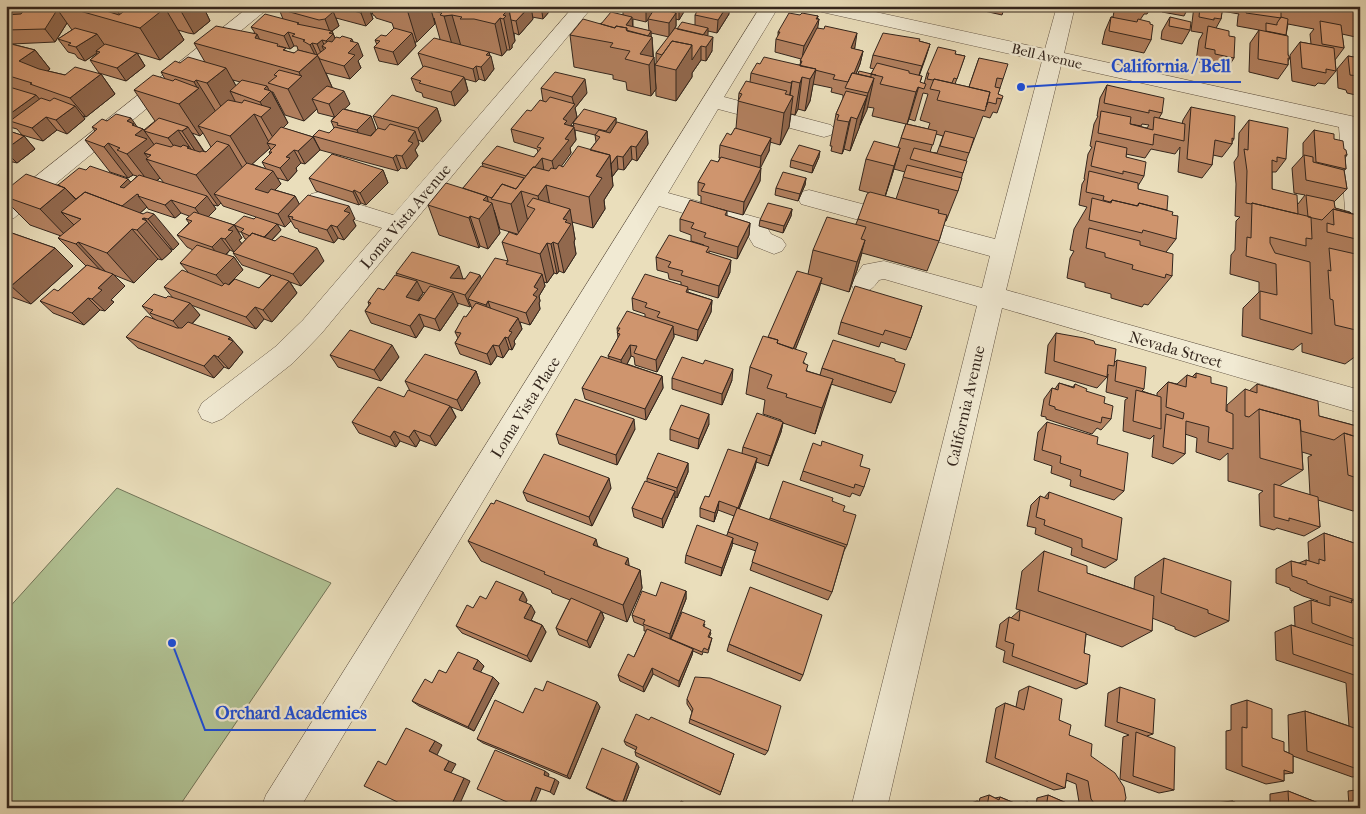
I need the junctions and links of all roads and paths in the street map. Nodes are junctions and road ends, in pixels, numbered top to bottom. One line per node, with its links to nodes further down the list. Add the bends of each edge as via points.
1 (584, 6): 18 (street, Loma Vista Avenue)
2 (770, 6): 8 (street, Loma Vista Place)
3 (822, 6): 6 (street, Bell Avenue)
4 (1066, 6): 7 (street, California Avenue)
5 (255, 7): 9 (street, via 229,46 190,76)
6 (848, 9): 7 (street, Bell Avenue)
7 (1054, 58): 10 (street, Bell Avenue); 20 (street, California Avenue)
8 (713, 101): 12 (street); 13 (street, Loma Vista Place)
9 (123, 119): 11 (street); 16 (street)
10 (1354, 124): 17 (street)
11 (149, 127)
12 (824, 130)
13 (654, 197): 19 (street, via 754,225 762,240); 25 (street, Loma Vista Place)
14 (810, 198): 20 (street)
15 (319, 200): 18 (street)
16 (6, 212)
17 (1360, 223)
18 (398, 225): 24 (street, Loma Vista Avenue, via 284,356)
19 (774, 245)
20 (1005, 251): 22 (street, California Avenue)
21 (863, 283): 22 (street, Nevada Street, via 872,271 884,270)
22 (991, 298): 23 (street, Nevada Street); 26 (street, California Avenue)
23 (1360, 402)
24 (212, 411)
25 (279, 808)
26 (869, 808)

